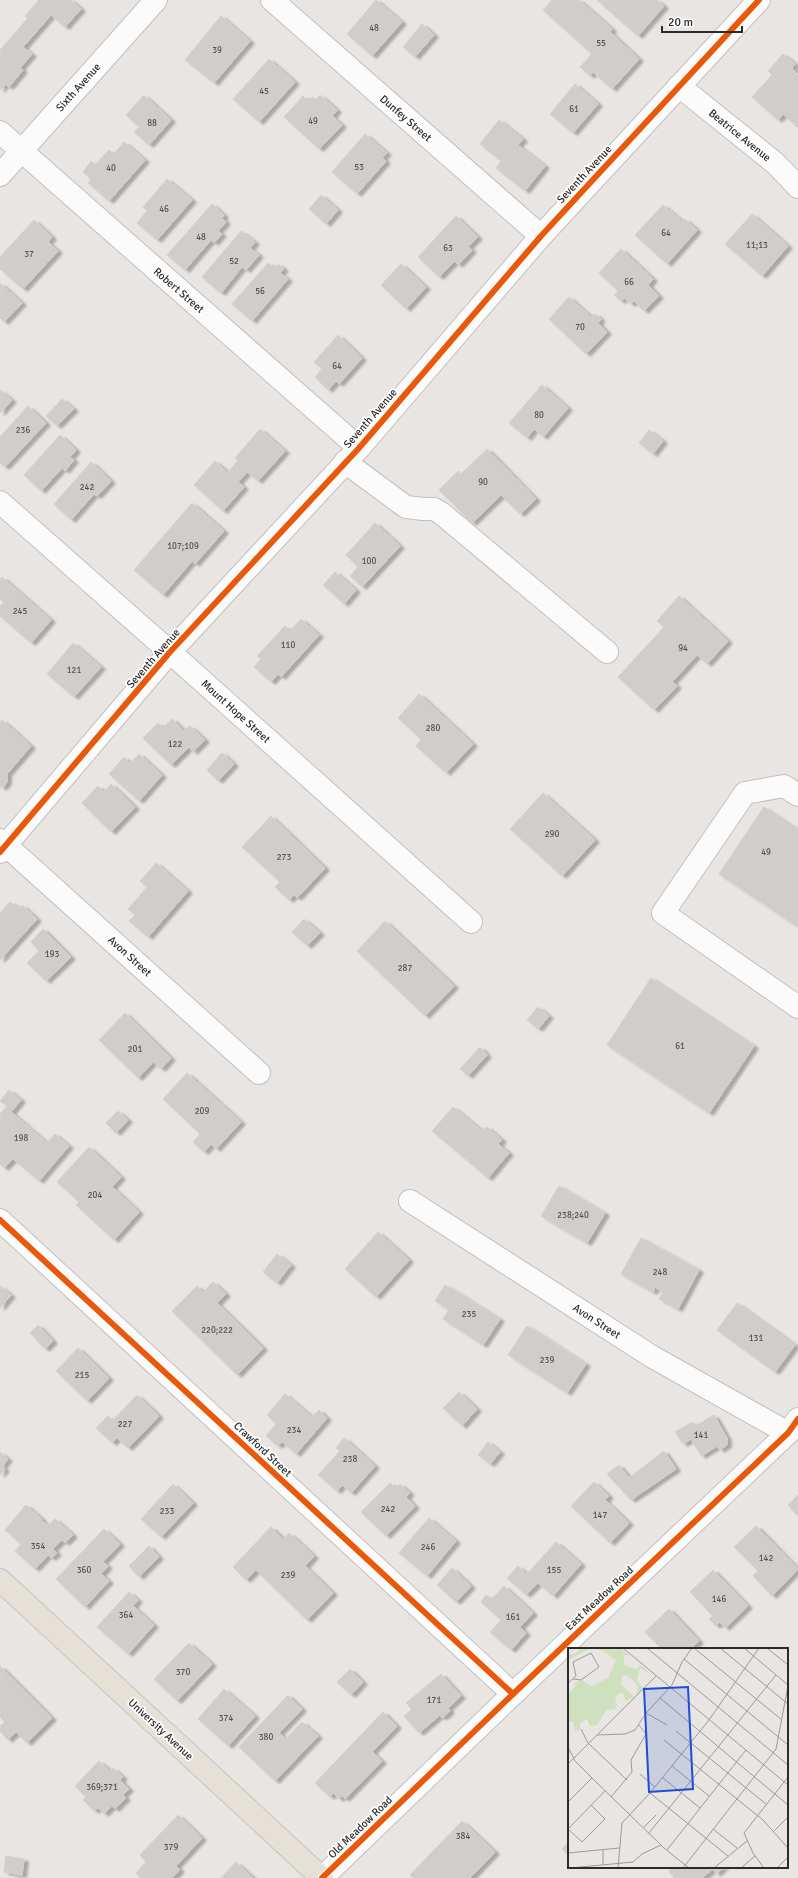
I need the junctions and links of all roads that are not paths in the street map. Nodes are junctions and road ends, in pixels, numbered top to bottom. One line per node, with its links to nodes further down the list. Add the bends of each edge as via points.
1 (156, 0): 6 (street, Sixth Avenue)
2 (272, 0): 9 (street, Dunfey Street)
3 (759, 0): 4 (street, Seventh Avenue)
4 (679, 86): 8 (street, Beatrice Avenue, via 775,163); 9 (street, Seventh Avenue)
5 (0, 132): 6 (street, Robert Street)
6 (21, 151): 7 (street, Sixth Avenue); 10 (street, Robert Street)
7 (0, 175)
8 (798, 187)
9 (541, 236): 10 (street, Seventh Avenue)
10 (352, 455): 12 (street, Seventh Avenue); 13 (street, Robert Street, via 406,507 434,509 441,513)
11 (0, 502): 12 (street, Mount Hope Street)
12 (170, 652): 15 (street, Seventh Avenue); 16 (street, Mount Hope Street)
13 (607, 652)
14 (798, 795): 17 (street, via 784,786 745,793 663,913)
15 (2, 846): 18 (street, Avon Street)
16 (471, 922)
17 (798, 1007)
18 (259, 1073)
19 (410, 1201): 21 (street, Avon Street, via 650,1356)
20 (0, 1220): 23 (street, Crawford Street)
21 (793, 1426): 23 (street, East Meadow Road)
22 (0, 1580): 25 (main road, University Avenue)
23 (513, 1694): 24 (street, East Meadow Road)
24 (412, 1790): 25 (street, Old Meadow Road)
25 (322, 1878)

